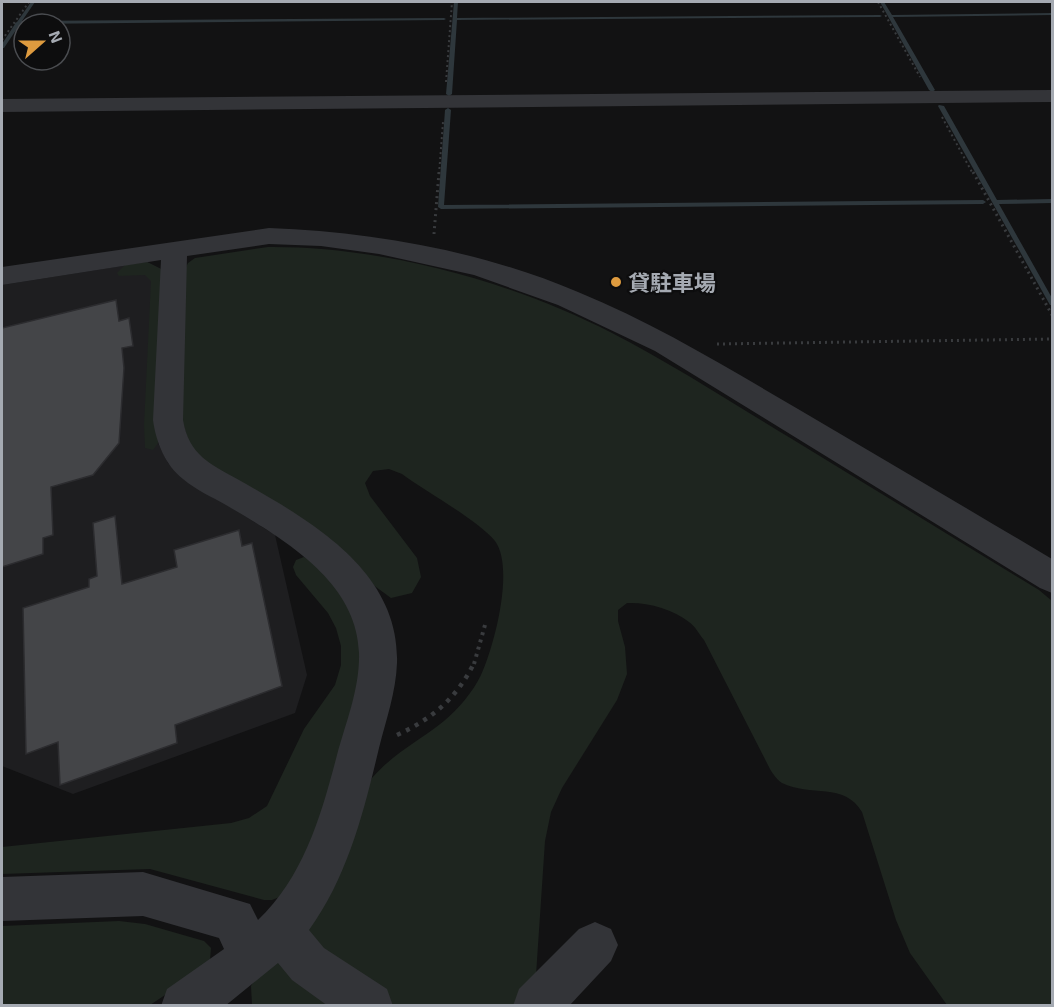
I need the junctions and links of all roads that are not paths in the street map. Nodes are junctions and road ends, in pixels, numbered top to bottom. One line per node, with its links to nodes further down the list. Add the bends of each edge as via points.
1 (1053, 96): 2 (street)
2 (2, 106)
3 (174, 249): 4 (street); 5 (street, via 296,236 432,255 526,282 619,321 679,352); 7 (street, via 170,439 179,456 194,470 321,551 359,593 376,637 374,690 332,845 290,918)
4 (2, 276)
5 (1053, 577)
6 (2, 900): 7 (street, via 142,894 234,920)
7 (266, 943): 9 (street); 10 (street, via 308,964)
8 (595, 945): 11 (street)
9 (184, 1005)
10 (370, 1005)
11 (536, 1005)

